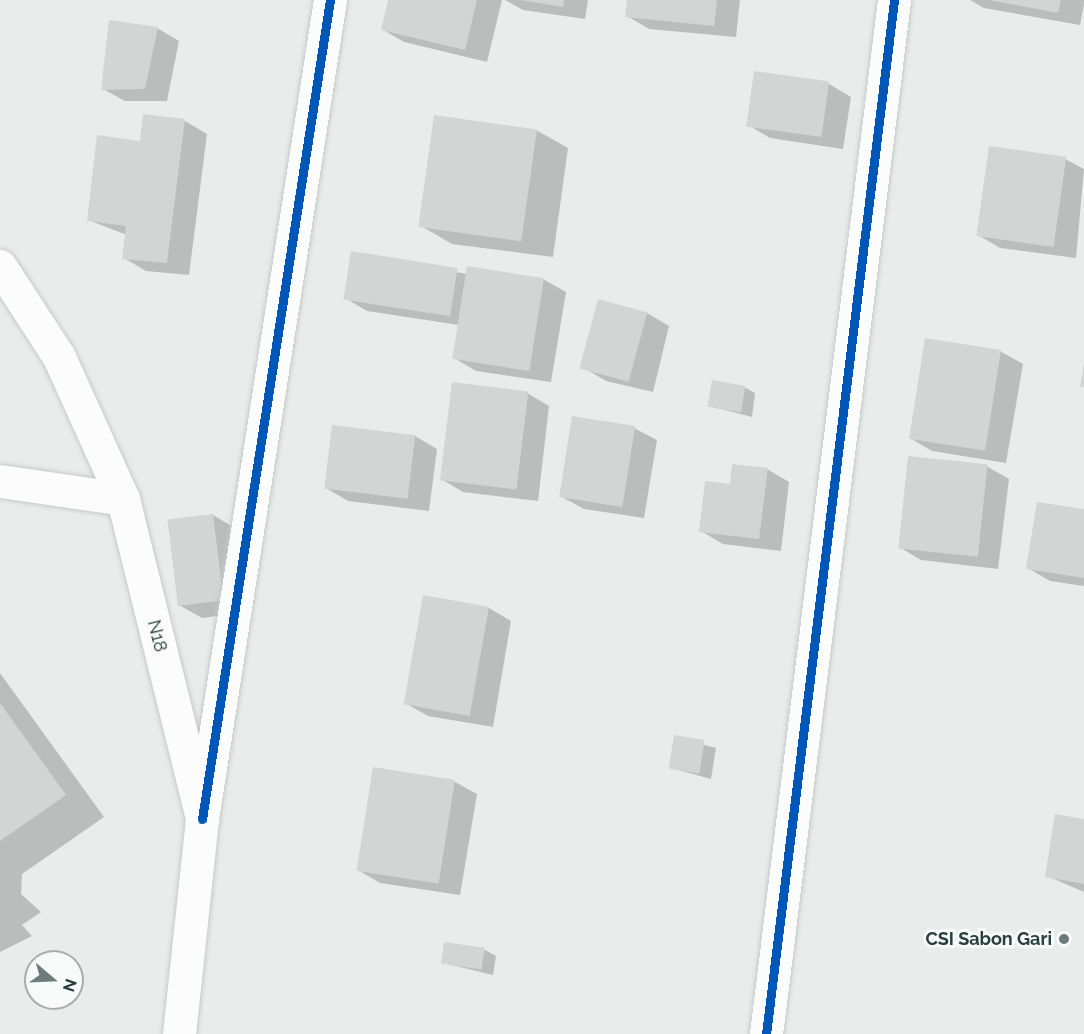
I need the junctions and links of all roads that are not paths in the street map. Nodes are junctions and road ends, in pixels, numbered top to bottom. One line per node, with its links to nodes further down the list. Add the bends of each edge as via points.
1 (330, 0): 6 (street)
2 (894, 0): 8 (street)
3 (0, 266): 5 (street, N18, via 59,357)
4 (0, 482): 5 (street)
5 (123, 499): 6 (street, N18)
6 (202, 819): 7 (street, N18)
7 (179, 1034)
8 (766, 1034)

